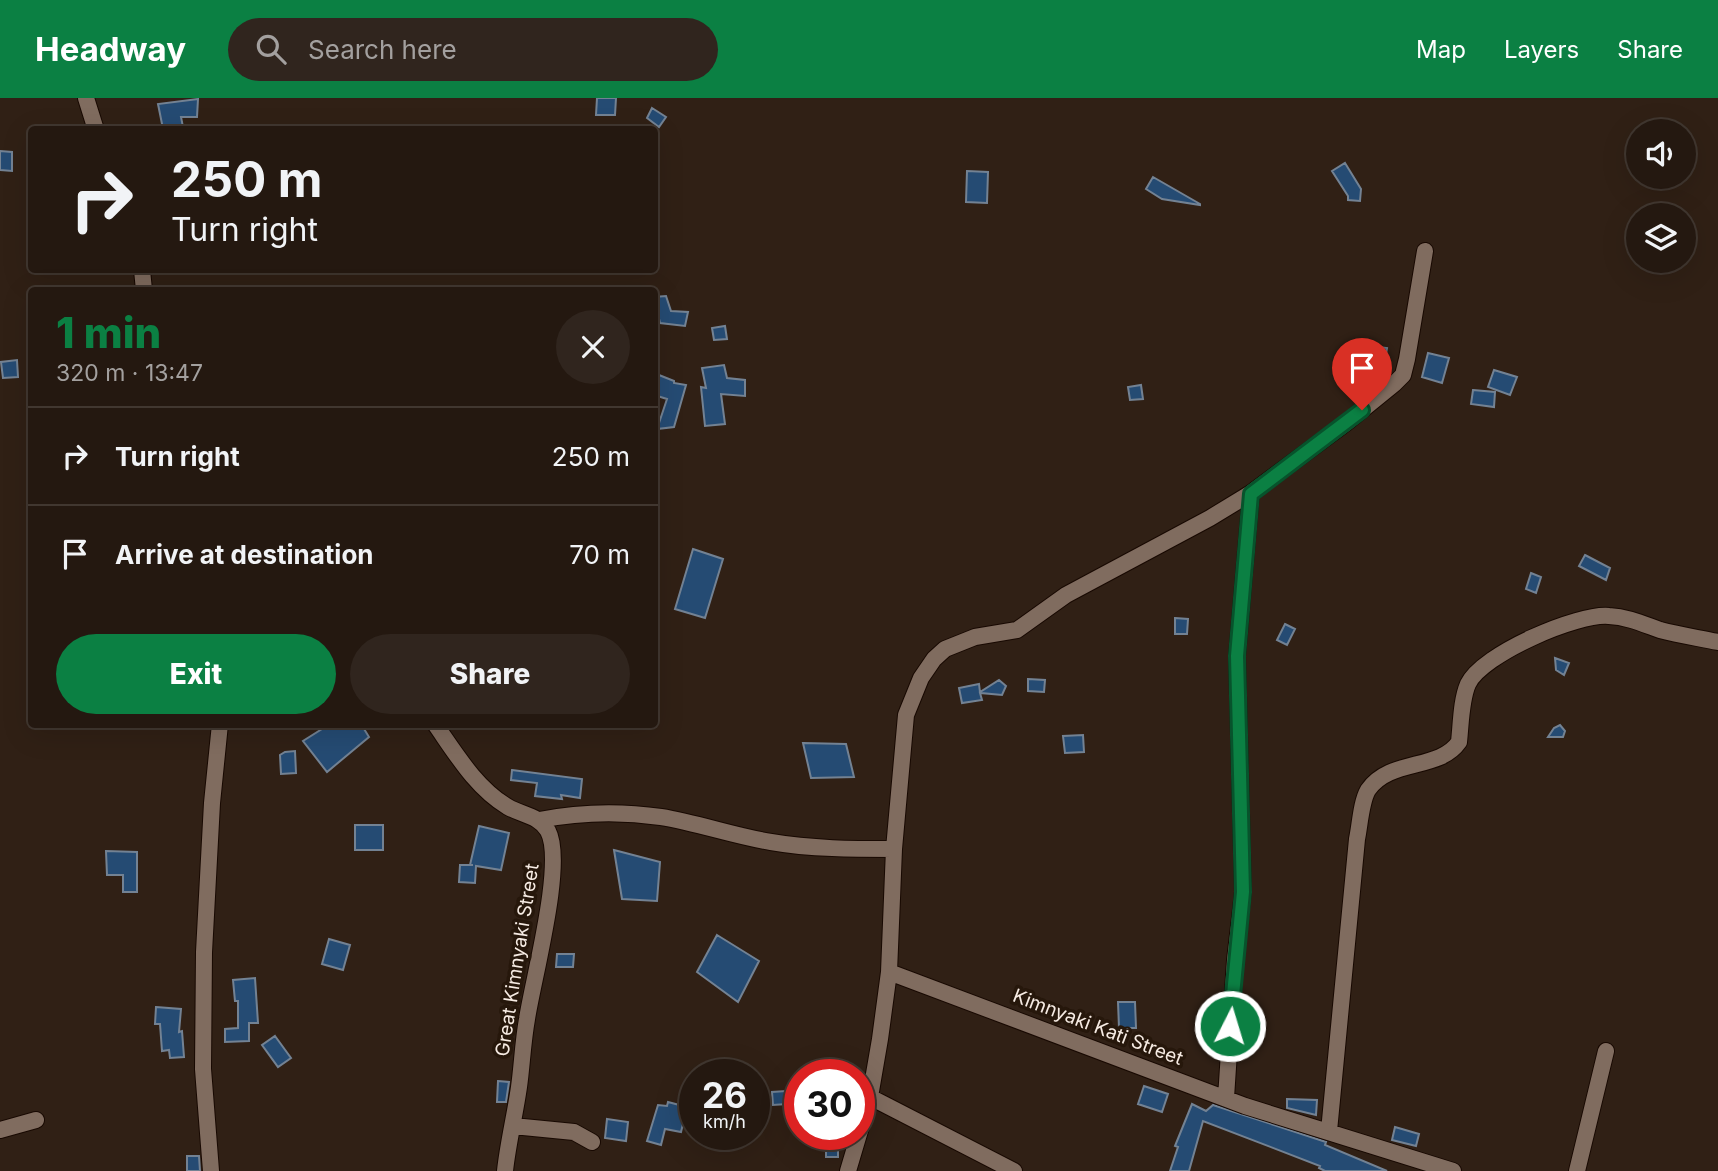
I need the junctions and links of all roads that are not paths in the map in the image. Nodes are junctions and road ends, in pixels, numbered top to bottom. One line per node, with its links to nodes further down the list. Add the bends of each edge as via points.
1 (86, 98): 2 (street)
2 (95, 126)
3 (1425, 251): 4 (street, via 1403,375)
4 (1251, 494): 9 (street, via 1066,595 1017,630 958,642 934,659 906,715); 13 (street, via 1237,656 1243,892)
5 (1718, 642): 18 (street, via 1606,615 1556,628 1509,650 1468,683 1454,750 1400,767 1380,777 1367,792 1357,839)
6 (220, 728): 21 (street, via 204,952 203,1069)
7 (438, 728): 8 (street, via 491,794)
8 (539, 820): 9 (street, via 573,813 662,817 772,843); 16 (street, Great Kimnyaki Street, via 547,828 554,857)
9 (894, 849): 10 (street)
10 (889, 972): 12 (street); 13 (street, Kimnyaki Kati Street)
11 (1606, 1051): 26 (street)
12 (875, 1064)
13 (1226, 1098): 18 (street, Kimnyaki Kati Street)
14 (875, 1100): 24 (street)
15 (36, 1121): 17 (street)
16 (513, 1126): 19 (street, via 567,1131); 22 (street, Great Kimnyaki Street)
17 (0, 1130)
18 (1329, 1131): 25 (street, Kimnyaki Kati Street)
19 (592, 1142)
20 (854, 1150): 23 (street)
21 (211, 1171)
22 (505, 1171)
23 (848, 1171)
24 (1014, 1171)
25 (1453, 1171)
26 (1577, 1171)

